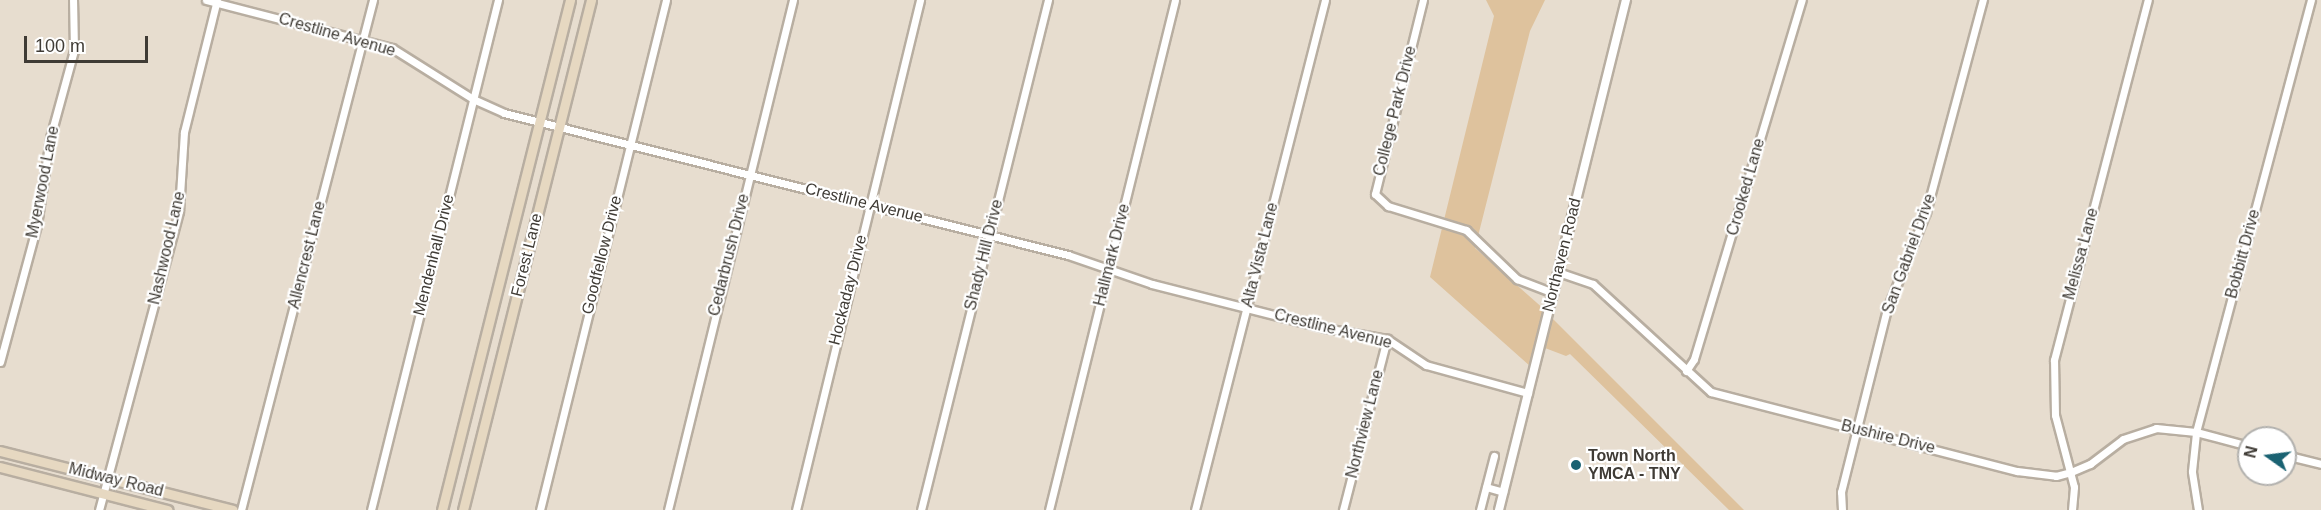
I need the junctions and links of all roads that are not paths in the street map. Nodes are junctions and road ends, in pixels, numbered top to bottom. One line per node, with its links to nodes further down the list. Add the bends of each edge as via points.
1 (73, 0): 33 (street, Myerwood Lane, via 74,50 50,138 37,225)
2 (206, 0): 19 (street, Crestline Avenue)
3 (373, 0): 20 (street, Allencrest Lane)
4 (498, 0): 21 (street, Mendenhall Drive)
5 (570, 0): 22 (main road, Forest Lane)
6 (591, 0): 23 (main road, Forest Lane)
7 (666, 0): 24 (street, Goodfellow Drive)
8 (793, 0): 25 (street, Cedarbrush Drive)
9 (920, 0): 26 (street, Hockaday Drive)
10 (1048, 0): 27 (street, Shady Hill Drive)
11 (1175, 0): 28 (street, Hallmark Drive)
12 (1325, 0): 31 (street, Alta Vista Lane)
13 (1423, 0): 30 (street, College Park Drive, via 1375,194 1388,206 1466,230 1517,279)
14 (1626, 0): 29 (street, Northaven Road)
15 (1802, 0): 34 (street, Crooked Lane, via 1694,359)
16 (1983, 0): 36 (street, San Gabriel Drive, via 1938,172 1887,309)
17 (2148, 0): 44 (street, Melissa Lane, via 2054,360 2055,415)
18 (2311, 0): 37 (street, Bobbitt Drive)
19 (217, 1): 20 (street, Crestline Avenue); 45 (street, Nashwood Lane, via 184,132 179,211)
20 (363, 39): 21 (street, Crestline Avenue, via 418,61); 52 (street, Allencrest Lane)
21 (473, 99): 22 (street, Crestline Avenue, via 504,113); 53 (street, Mendenhall Drive)
22 (540, 122): 23 (street, Crestline Avenue); 54 (main road, Forest Lane)
23 (560, 127): 24 (street, Crestline Avenue); 55 (main road, Forest Lane)
24 (630, 144): 25 (street, Crestline Avenue); 56 (street, Goodfellow Drive)
25 (749, 174): 26 (street, Crestline Avenue); 57 (street, Cedarbrush Drive)
26 (869, 205): 27 (street, Crestline Avenue); 58 (street, Hockaday Drive)
27 (989, 235): 28 (street, Crestline Avenue); 59 (street, Shady Hill Drive)
28 (1109, 269): 31 (street, Crestline Avenue); 60 (street, Hallmark Drive)
29 (1558, 272): 30 (street, Northaven Road); 34 (street, Bushire Drive, via 1599,288)
30 (1553, 293): 35 (street, Northaven Road)
31 (1246, 308): 32 (street, Crestline Avenue, via 1346,334); 61 (street, Alta Vista Lane)
32 (1387, 339): 35 (street, Crestline Avenue, via 1426,365); 62 (street, Northview Lane)
33 (0, 362)
34 (1686, 371): 36 (street, Bushire Drive, via 1711,392)
35 (1528, 393): 47 (street, Northaven Road)
36 (1856, 429): 44 (street, Bushire Drive, via 2029,473 2056,476); 65 (street, San Gabriel Drive, via 1841,492)
37 (2196, 432): 38 (street, Bushire Drive); 44 (street, Bushire Drive, via 2170,428 2134,434); 67 (street, Bobbitt Drive, via 2192,471)
38 (2237, 443)
39 (0, 451): 45 (main road, Midway Road)
40 (1494, 456): 46 (street)
41 (2297, 458): 42 (street)
42 (2321, 464)
43 (0, 467): 48 (main road, Midway Road)
44 (2071, 472): 66 (street, Melissa Lane)
45 (109, 478): 48 (street, Nashwood Lane); 51 (main road, Midway Road)
46 (1486, 487): 47 (street); 63 (street)
47 (1503, 492): 64 (street, Northaven Road)
48 (105, 494): 49 (street, Nashwood Lane); 50 (main road, Midway Road)
49 (99, 510)
50 (168, 510)
51 (233, 510)
52 (242, 510)
53 (370, 510)
54 (442, 510)
55 (463, 510)
56 (540, 510)
57 (668, 510)
58 (796, 510)
59 (921, 510)
60 (1049, 510)
61 (1195, 510)
62 (1343, 510)
63 (1480, 510)
64 (1499, 510)
65 (1842, 510)
66 (2072, 510)
67 (2198, 510)

